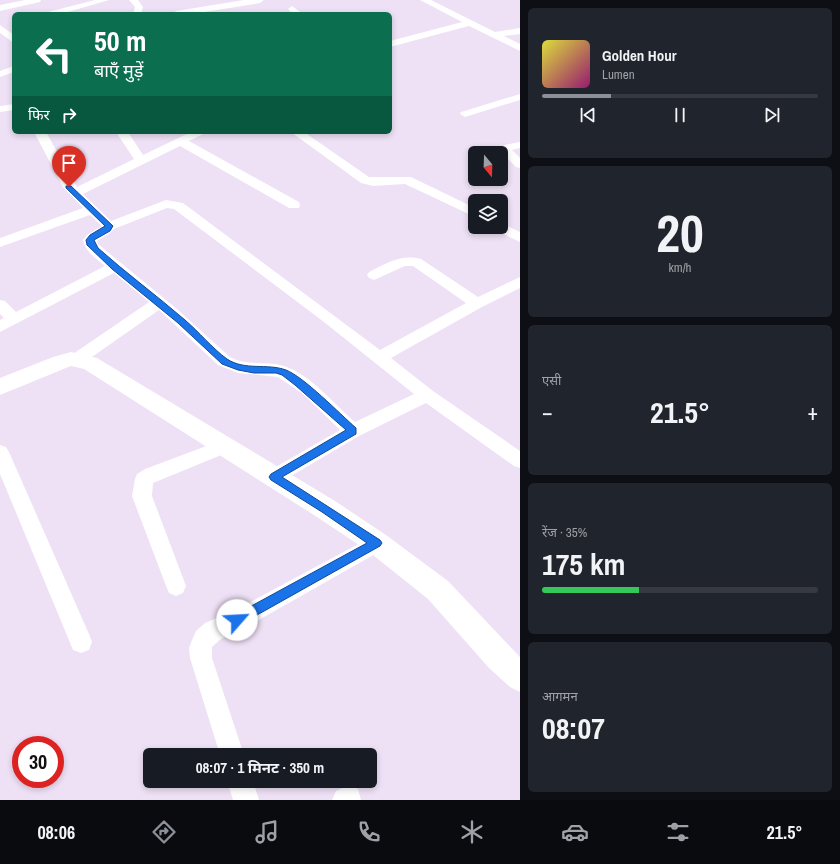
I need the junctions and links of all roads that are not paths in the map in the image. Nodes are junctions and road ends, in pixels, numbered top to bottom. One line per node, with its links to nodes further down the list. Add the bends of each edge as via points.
1 (37, 0): 6 (street)
2 (105, 0): 7 (street)
3 (133, 0): 8 (street, via 139,7)
4 (260, 0): 9 (street)
5 (424, 0): 10 (street)
6 (0, 8)
7 (58, 12)
8 (138, 12)
9 (188, 12)
10 (470, 23): 13 (street); 15 (street)
11 (2, 27): 14 (street)
12 (520, 31): 13 (street)
13 (494, 35): 16 (street)
14 (12, 38)
15 (392, 43)
16 (520, 48)
17 (12, 70): 18 (street)
18 (0, 74)
19 (520, 97): 22 (street)
20 (12, 107): 21 (street)
21 (0, 109)
22 (465, 114)
23 (41, 134): 31 (street, via 69,187)
24 (123, 134): 29 (street)
25 (196, 134): 27 (street)
26 (300, 134): 34 (street, via 365,180 407,180)
27 (180, 141): 29 (street); 32 (street)
28 (520, 145): 30 (street, via 508,147 506,151)
29 (141, 160): 31 (street)
30 (520, 164)
31 (75, 193): 33 (street)
32 (294, 205)
33 (91, 210): 35 (street); 38 (street)
34 (468, 210)
35 (109, 226): 39 (street, via 90,240 95,250); 47 (street, via 166,204 178,206)
36 (508, 231): 37 (street)
37 (520, 238)
38 (0, 243)
39 (115, 267): 43 (street); 45 (street)
40 (374, 275): 42 (street, via 403,261 416,262)
41 (520, 282): 42 (street)
42 (477, 303): 47 (street)
43 (159, 304): 48 (street); 51 (street, via 225,362 254,370 276,370 285,373)
44 (0, 305): 45 (street)
45 (14, 320): 46 (street)
46 (0, 327)
47 (379, 358): 50 (street)
48 (76, 360): 49 (street, via 60,362); 52 (street, via 90,363)
49 (0, 387)
50 (427, 395): 51 (street); 54 (street)
51 (353, 431): 55 (street)
52 (225, 446): 55 (street); 57 (street, via 144,479 142,496)
53 (0, 452): 58 (street)
54 (520, 462)
55 (274, 477): 56 (street)
56 (376, 543): 59 (street, via 438,590 499,658); 60 (street, via 249,614 212,631 204,639 200,648 201,658)
57 (176, 586)
58 (80, 642)
59 (520, 677)
60 (230, 748)
61 (242, 788): 62 (street)
62 (246, 800)

